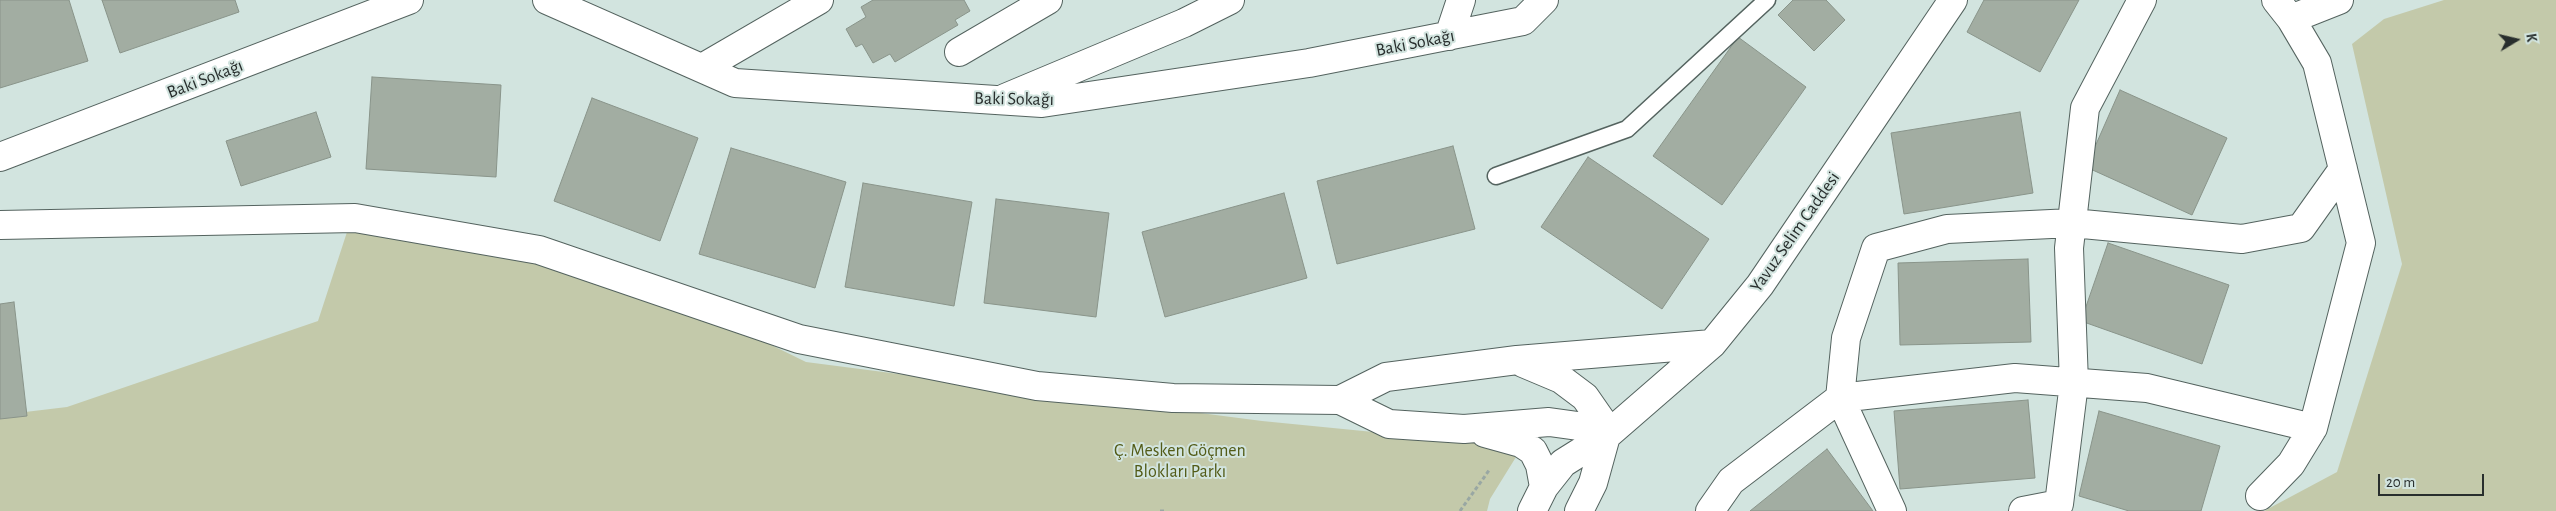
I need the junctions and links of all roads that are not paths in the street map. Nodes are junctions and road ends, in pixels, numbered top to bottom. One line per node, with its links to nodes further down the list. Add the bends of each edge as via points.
1 (410, 0): 17 (street, Baki Sokağı)
2 (547, 0): 15 (street, Baki Sokağı)
3 (819, 0): 15 (street)
4 (1048, 0): 14 (street)
5 (1230, 0): 16 (street, via 1184,23)
6 (1461, 0): 13 (street)
7 (1544, 0): 13 (street, Baki Sokağı, via 1523,21)
8 (1767, 0): 19 (lane, via 1627,130)
9 (1954, 0): 22 (street, Yavuz Selim Caddesi, via 1760,286)
10 (2142, 0): 20 (street, via 2086,108)
11 (2339, 0): 12 (street)
12 (2284, 9): 18 (street, via 2317,63)
13 (1449, 36): 16 (street, Baki Sokağı, via 1309,63 1042,103)
14 (959, 52)
15 (702, 68): 16 (street, Baki Sokağı, via 735,83)
16 (1000, 100)
17 (0, 157)
18 (2343, 169): 20 (street, via 2301,228 2242,239); 27 (street, via 2360,243)
19 (1496, 176)
20 (2072, 223): 24 (street, via 2069,248); 25 (street, via 1948,229 1876,248 1846,338)
21 (0, 225): 26 (street, via 355,218 539,250 799,339 1037,386 1173,398)
22 (1712, 344): 23 (street); 29 (street, Yavuz Selim Caddesi)
23 (1517, 360): 26 (street, via 1386,377); 29 (street, via 1562,379 1585,397 1601,420)
24 (2074, 383): 25 (street, via 2015,378); 27 (street, via 2147,388); 35 (street, via 2059,504)
25 (1840, 398): 33 (street, via 1731,481); 34 (street)
26 (1340, 400): 28 (street, via 1389,424)
27 (2313, 428): 30 (street, via 2292,464)
28 (1464, 429): 29 (street, via 1549,422 1578,426); 31 (street, via 1521,443 1533,451 1540,465)
29 (1606, 436): 31 (street, Yavuz Selim Caddesi, via 1563,463); 32 (street, via 1593,483)
30 (2260, 496)
31 (1538, 499)
32 (1579, 511)
33 (1710, 511)
34 (1892, 511)
35 (2023, 511)

